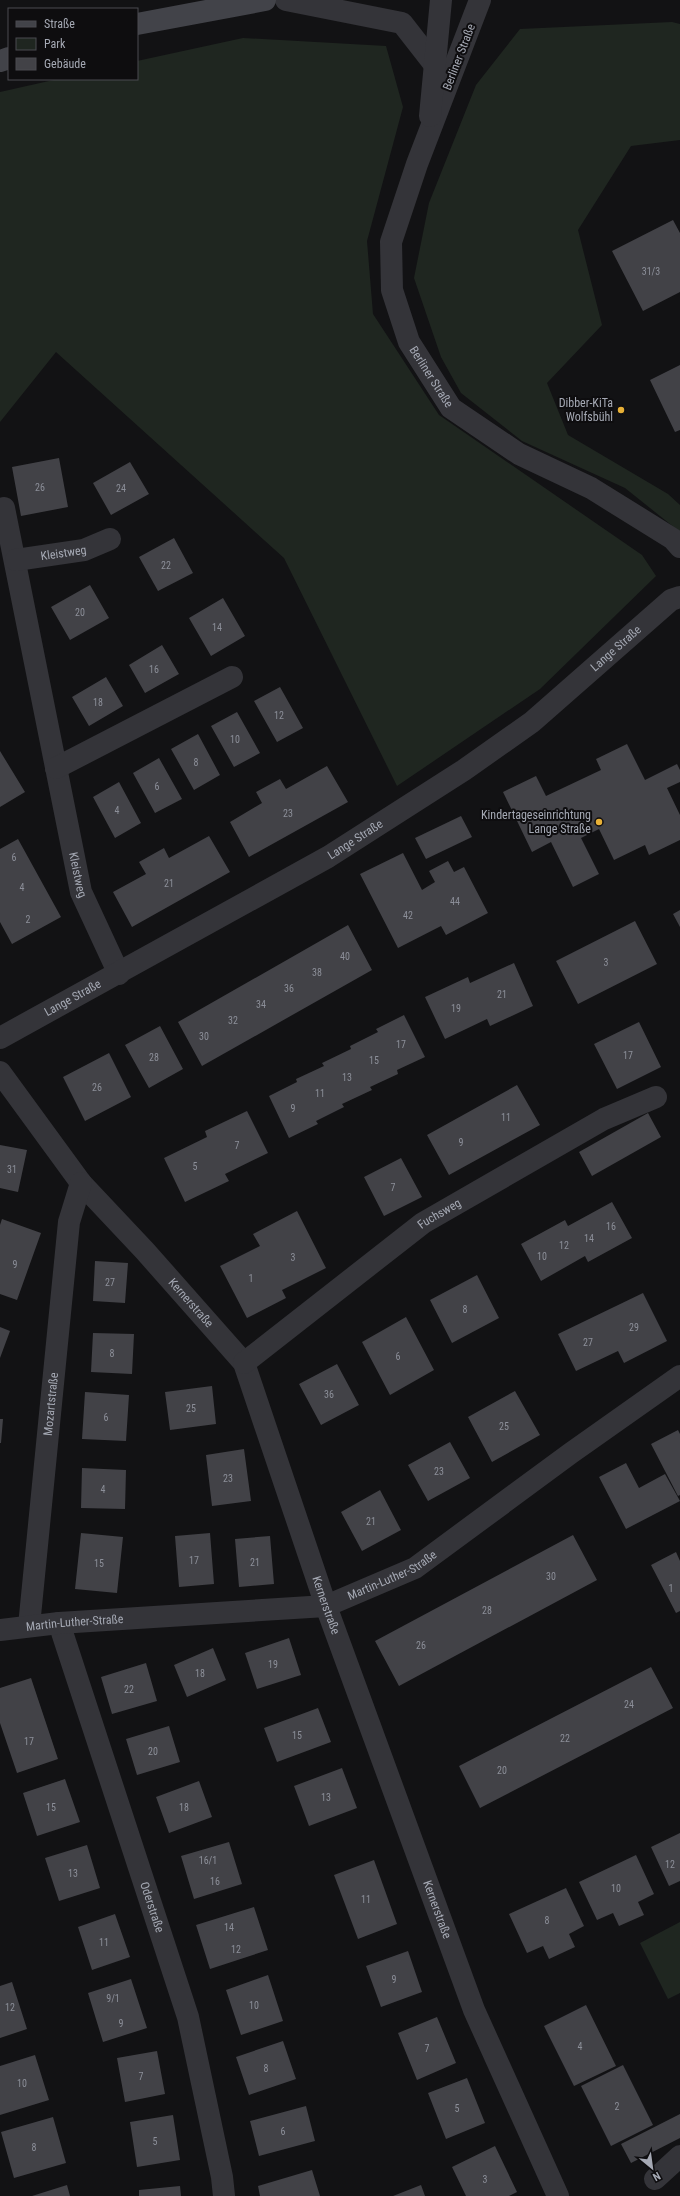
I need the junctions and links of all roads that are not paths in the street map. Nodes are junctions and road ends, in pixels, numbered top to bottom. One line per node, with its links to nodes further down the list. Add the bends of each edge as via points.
1 (265, 0): 5 (main road)
2 (286, 0): 6 (street, Berliner Straße, via 402,24)
3 (441, 0): 6 (street, Berliner Straße)
4 (480, 0): 7 (street, Berliner Straße)
5 (138, 24)
6 (434, 64): 7 (street, Berliner Straße)
7 (428, 135): 10 (street, Berliner Straße, via 391,242 392,290 409,342 451,408 519,454 591,488 673,539)
8 (4, 508): 11 (street, Kleistweg)
9 (110, 539): 11 (street, Kleistweg, via 84,550)
10 (680, 547)
11 (16, 560): 14 (street, Kleistweg)
12 (680, 597): 15 (street, Lange Straße, via 671,600 532,722 464,770 328,857)
13 (232, 677): 14 (street)
14 (56, 768): 15 (street, Kleistweg, via 81,892)
15 (119, 974): 16 (street, Lange Straße)
16 (0, 1038)
17 (0, 1072): 19 (street, Kernerstraße)
18 (656, 1097): 20 (street, Fuchsweg, via 604,1119 423,1223)
19 (81, 1184): 20 (street, Kernerstraße, via 145,1251); 24 (street, Mozartstraße, via 69,1222)
20 (244, 1363): 22 (street, Kernerstraße)
21 (680, 1376): 22 (street, Martin-Luther-Straße, via 415,1568)
22 (326, 1606): 23 (street, Martin-Luther-Straße); 29 (street, Kernerstraße, via 474,2010)
23 (59, 1623): 24 (street, Martin-Luther-Straße); 28 (street, Oderstraße, via 188,2017)
24 (29, 1626): 25 (street, Martin-Luther-Straße)
25 (0, 1630)
26 (680, 2156): 27 (street)
27 (654, 2179)
28 (224, 2196)
29 (558, 2196)

